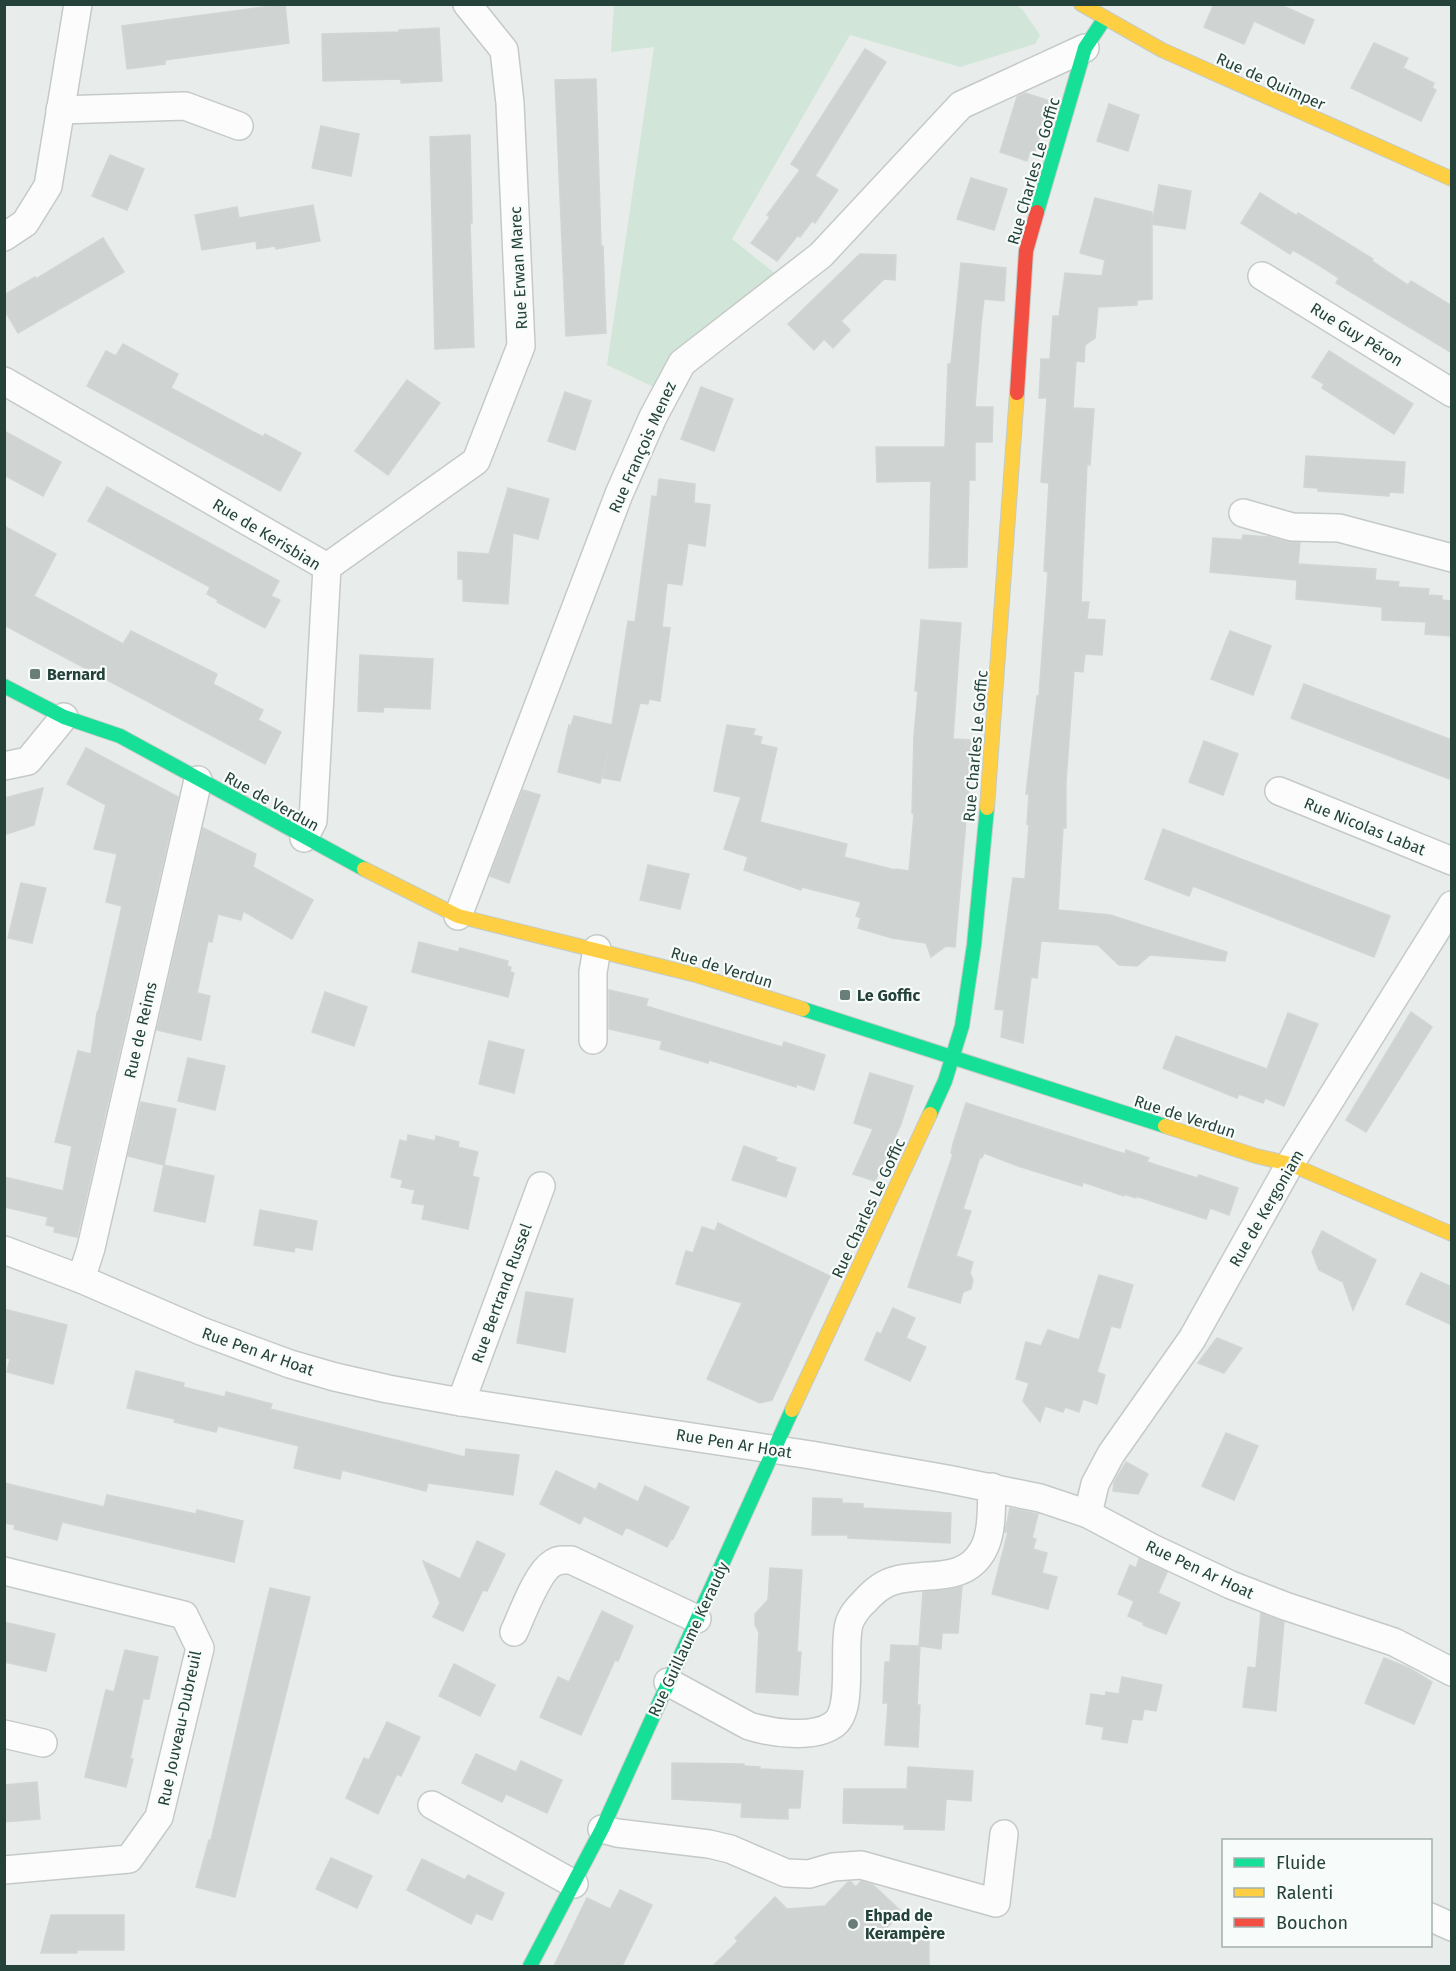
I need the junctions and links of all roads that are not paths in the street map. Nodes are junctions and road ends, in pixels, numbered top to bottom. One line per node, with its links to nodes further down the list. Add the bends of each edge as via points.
1 (78, 4): 6 (street)
2 (467, 4): 15 (street, Rue Erwan Marec, via 504,50 521,346 476,461)
3 (1081, 4): 4 (street, Rue de Quimper)
4 (1105, 18): 5 (street, Rue Charles Le Goffic); 8 (street, Rue de Quimper, via 1162,50)
5 (1085, 48): 24 (street, Rue François Menez, via 961,105 821,255 682,363 653,417 620,494); 27 (street, Rue Charles Le Goffic, via 1026,251 982,864 962,1026)
6 (60, 110): 7 (street, via 184,106); 9 (street, via 48,186 25,223)
7 (239, 126)
8 (1452, 179)
9 (4, 237)
10 (1262, 276): 12 (street, Rue Guy Péron)
11 (4, 381): 15 (street, Rue de Kerisbian)
12 (1452, 393)
13 (1243, 513): 14 (street, via 1292,527 1339,528)
14 (1452, 558)
15 (327, 567): 21 (street, Rue de Kerisbian, via 313,821)
16 (4, 686): 17 (street, Rue de Verdun)
17 (64, 717): 18 (street, via 28,761); 19 (street, Rue de Verdun, via 120,736)
18 (4, 766)
19 (198, 780): 21 (street, Rue de Verdun); 32 (street, Rue de Reims)
20 (1279, 791): 22 (street, Rue Nicolas Labat)
21 (304, 838): 24 (street, Rue de Verdun)
22 (1452, 861)
23 (1452, 905): 28 (street, Rue de Kergoniam)
24 (458, 916): 25 (street, Rue de Verdun)
25 (597, 949): 26 (street); 27 (street, Rue de Verdun, via 696,975)
26 (593, 1040)
27 (953, 1056): 28 (street, Rue de Verdun); 34 (street, Rue Charles Le Goffic)
28 (1290, 1164): 30 (street, Rue de Verdun); 36 (street, Rue de Kergoniam, via 1192,1339 1111,1454 1095,1484)
29 (542, 1186): 33 (street, Rue Bertrand Russel)
30 (1452, 1234)
31 (4, 1250): 32 (street, Rue Pen Ar Hoat)
32 (81, 1279): 33 (street, Rue Pen Ar Hoat, via 290,1364 388,1389)
33 (462, 1402): 34 (street, Rue Pen Ar Hoat)
34 (774, 1449): 35 (street, Rue Pen Ar Hoat); 38 (street, Rue Guillaume Keraudy)
35 (992, 1487): 36 (street, Rue Pen Ar Hoat); 41 (street, via 988,1535 976,1561 946,1576 892,1581 873,1592 860,1606 849,1623 845,1704 835,1724 811,1733 761,1730)
36 (1088, 1514): 40 (street, Rue Pen Ar Hoat, via 1231,1585 1394,1642)
37 (4, 1571): 47 (street, Rue Jouveau-Dubreuil, via 184,1615 200,1648 159,1817 129,1859)
38 (698, 1619): 39 (street, via 571,1560 561,1559 542,1574); 41 (street, Rue Guillaume Keraudy)
39 (514, 1632)
40 (1452, 1672)
41 (668, 1682): 45 (street, Rue Guillaume Keraudy)
42 (4, 1734): 43 (street)
43 (43, 1743)
44 (432, 1805): 48 (street)
45 (602, 1829): 46 (street, via 730,1849 786,1873 809,1875 833,1867 861,1865 996,1903); 48 (street, Rue Guillaume Keraudy)
46 (1004, 1834)
47 (4, 1870)
48 (574, 1884): 51 (street, Rue Guillaume Keraudy)
49 (1432, 1917): 50 (street)
50 (1452, 1927)
51 (530, 1966)

